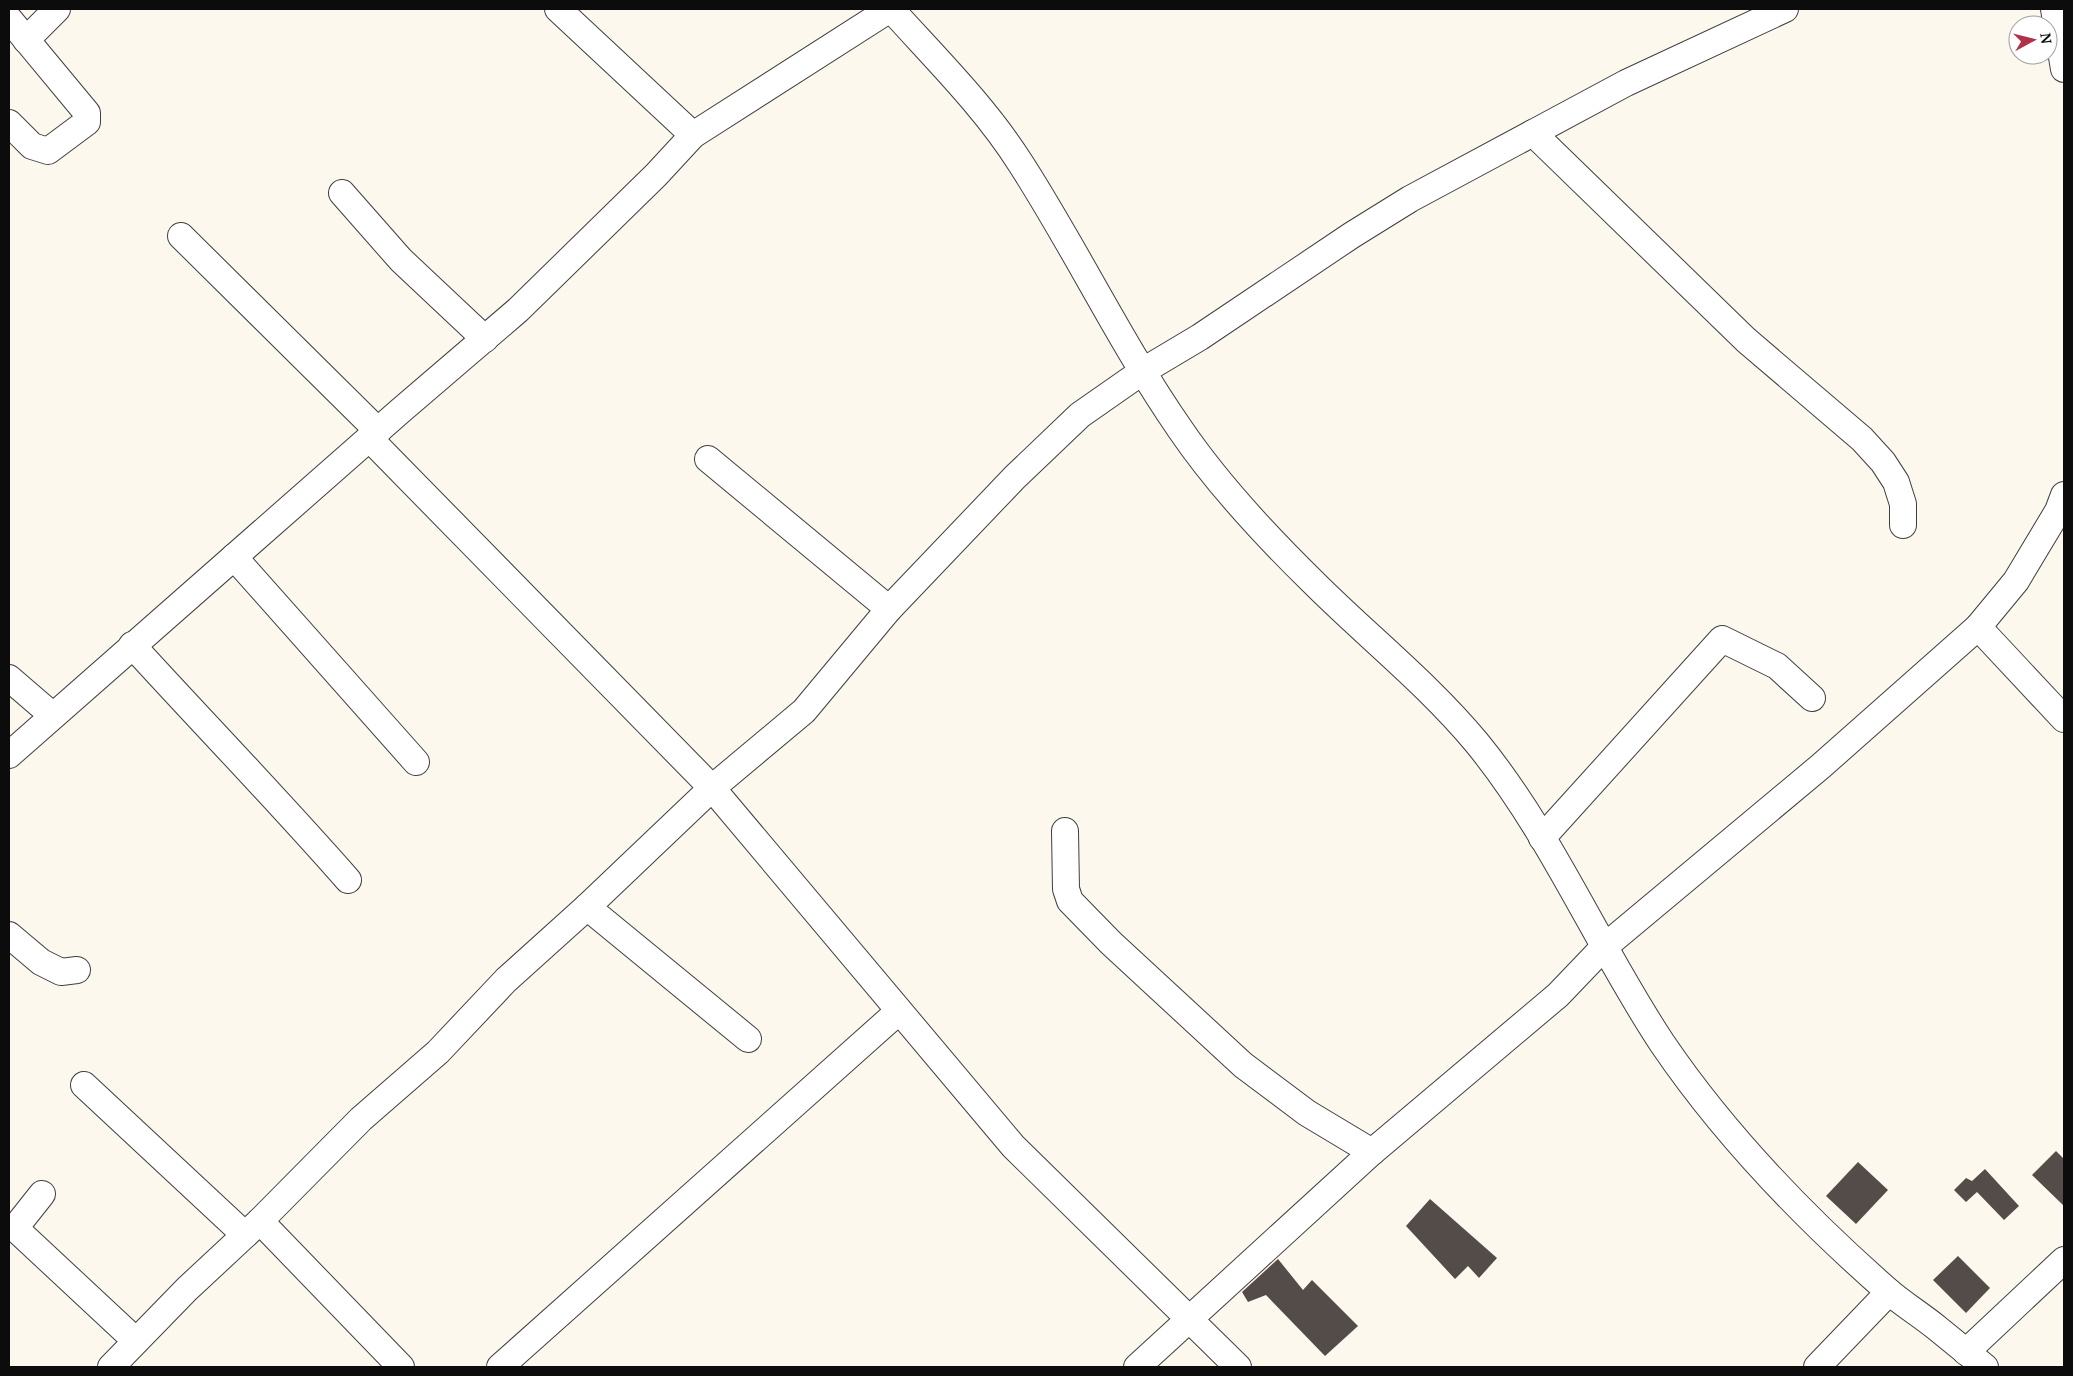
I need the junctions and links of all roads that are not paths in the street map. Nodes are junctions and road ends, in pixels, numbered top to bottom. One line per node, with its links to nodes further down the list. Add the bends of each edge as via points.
1 (56, 9): 7 (street)
2 (558, 9): 11 (street)
3 (890, 9): 11 (street); 15 (street, via 973,99 1019,160)
4 (1785, 9): 10 (street, via 1626,83)
5 (2054, 9): 8 (street)
6 (9, 19): 7 (street)
7 (26, 40): 9 (street, via 87,113 87,122 48,151 32,146)
8 (2064, 69)
9 (9, 123)
10 (1533, 133): 15 (street, via 1402,204); 19 (street, via 1746,340 1867,445 1896,482 1904,504)
11 (694, 135): 14 (street)
12 (342, 193): 14 (street, via 401,260)
13 (181, 236): 16 (street)
14 (485, 339): 16 (street)
15 (1143, 371): 21 (street, via 1080,415 1015,477); 32 (street, via 1181,430 1237,504 1477,743)
16 (374, 435): 20 (street); 30 (street)
17 (708, 459): 21 (street)
18 (2064, 495): 22 (street, via 2058,512 2016,581)
19 (1903, 525)
20 (234, 557): 23 (street); 29 (street)
21 (888, 609): 30 (street, via 804,711)
22 (1978, 627): 27 (street); 36 (street, via 1821,766)
23 (132, 645): 26 (street); 33 (street)
24 (9, 678): 26 (street)
25 (1812, 698): 32 (street, via 1777,666 1722,639)
26 (52, 715): 28 (street)
27 (2064, 719)
28 (9, 755)
29 (416, 762)
30 (712, 788): 34 (street); 38 (street)
31 (1064, 830): 41 (street, via 1066,889 1070,902 1243,1065 1307,1113)
32 (1542, 838): 36 (street, via 1584,907)
33 (348, 880)
34 (587, 907): 39 (street); 43 (street, via 506,980 438,1052 362,1119)
35 (9, 934): 37 (street, via 40,962 61,972)
36 (1603, 948): 41 (street, via 1558,995); 45 (street, via 1664,1045 1728,1130 1765,1171)
37 (77, 970)
38 (898, 1011): 46 (street, via 1013,1146); 51 (street)
39 (748, 1039)
40 (84, 1084): 43 (street)
41 (1372, 1152): 46 (street)
42 (42, 1194): 47 (street, via 19,1223 18,1231)
43 (252, 1228): 47 (street); 50 (street)
44 (2064, 1260): 48 (street)
45 (1890, 1292): 48 (street); 54 (street)
46 (1190, 1318): 52 (street); 53 (street)
47 (136, 1341): 49 (street)
48 (1975, 1360)
49 (111, 1367)
50 (400, 1367)
51 (500, 1367)
52 (1137, 1367)
53 (1238, 1367)
54 (1818, 1367)

